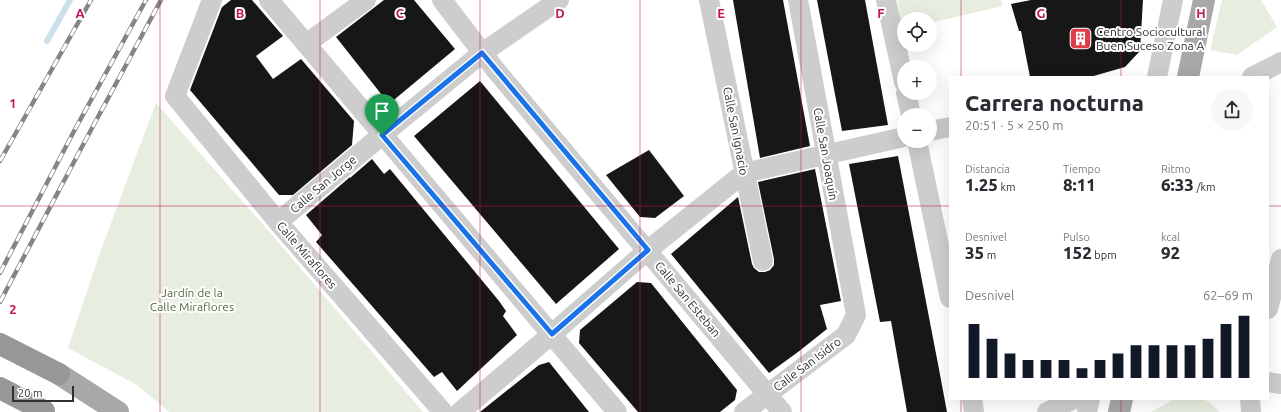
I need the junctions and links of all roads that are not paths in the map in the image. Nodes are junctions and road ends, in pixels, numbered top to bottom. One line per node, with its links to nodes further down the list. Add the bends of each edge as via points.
1 (212, 0): 25 (street, Calle Miraflores, via 175,96)
2 (269, 0): 11 (street)
3 (366, 0): 11 (street)
4 (442, 0): 12 (street, Calle San Esteban)
5 (558, 0): 12 (street, Calle San Jorge)
6 (710, 0): 24 (street, Calle San Ignacio)
7 (798, 0): 23 (street, Calle San Joaquín)
8 (886, 0): 13 (street)
9 (1173, 0): 15 (street)
10 (1204, 0): 16 (main road)
11 (306, 44): 20 (street)
12 (482, 53): 20 (street, Calle San Jorge); 26 (street, Calle San Esteban)
13 (899, 60)
14 (1281, 62): 17 (street)
15 (1157, 76)
16 (1188, 76)
17 (1254, 76)
18 (949, 127): 19 (street)
19 (937, 130)
20 (382, 135): 25 (street, Calle San Jorge); 32 (street)
21 (897, 139): 23 (street)
22 (918, 148): 29 (street)
23 (826, 154): 24 (street); 31 (street, Calle San Joaquín)
24 (744, 173): 26 (street); 28 (street, Calle San Ignacio)
25 (278, 222): 46 (street, Calle Miraflores)
26 (648, 250): 32 (street); 38 (street, Calle San Esteban)
27 (1281, 259): 30 (street)
28 (762, 261)
29 (949, 292)
30 (1269, 305)
31 (855, 307): 38 (street, Calle San Isidro, via 856,315 846,335)
32 (552, 334): 47 (street); 48 (street)
33 (0, 344): 34 (highway)
34 (59, 374): 45 (main road)
35 (1269, 382): 36 (street)
36 (1281, 384)
37 (0, 388): 44 (highway)
38 (768, 394): 49 (street, Calle San Isidro); 50 (street, Calle San Esteban)
39 (972, 400): 51 (street)
40 (1072, 400): 52 (street)
41 (1090, 400): 53 (street)
42 (1122, 400): 54 (main road)
43 (1250, 400): 55 (street)
44 (45, 411)
45 (118, 412)
46 (443, 412)
47 (460, 412)
48 (617, 412)
49 (744, 412)
50 (782, 412)
51 (974, 412)
52 (1047, 412)
53 (1087, 412)
54 (1119, 412)
55 (1250, 412)

